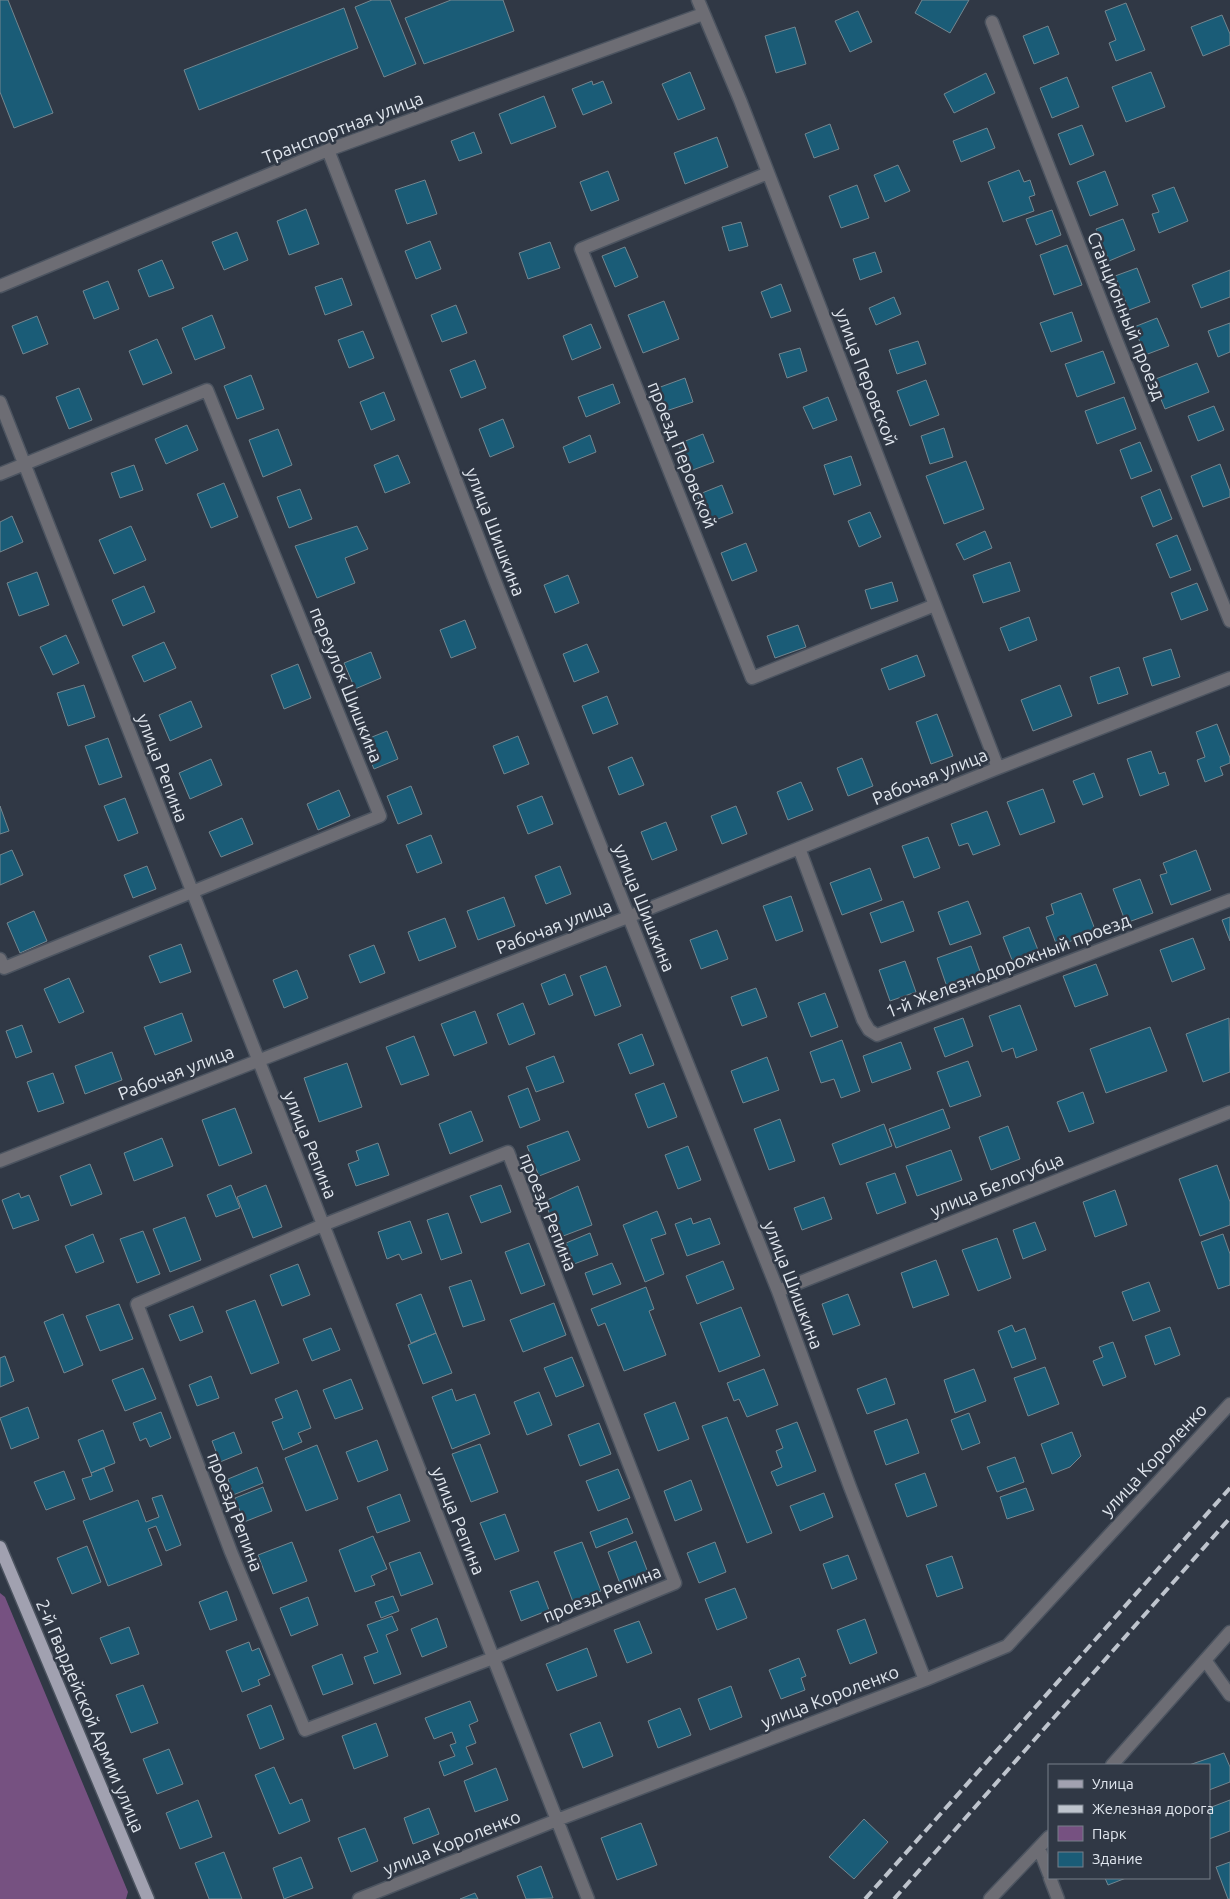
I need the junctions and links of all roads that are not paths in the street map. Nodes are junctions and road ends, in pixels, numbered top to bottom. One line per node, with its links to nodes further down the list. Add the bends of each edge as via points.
1 (698, 0): 2 (street, улица Перовской)
2 (703, 14): 4 (street, Транспортная улица); 5 (street, улица Перовской)
3 (992, 22): 11 (street, Станционный проезд)
4 (328, 150): 6 (street, Транспортная улица); 17 (street, улица Шишкина)
5 (768, 172): 10 (street, улица Перовской); 10 (street, проезд Перовской, via 581,249 752,678)
6 (0, 286)
7 (0, 402): 8 (street, улица Репина)
8 (24, 464): 9 (street, переулок Шишкина); 15 (street, улица Репина); 15 (street, переулок Шишкина, via 207,390 380,816)
9 (0, 474)
10 (935, 604): 13 (street, улица Перовской)
11 (1230, 621)
12 (1229, 682): 13 (street, Рабочая улица)
13 (998, 768): 14 (street, Рабочая улица)
14 (799, 848): 16 (street, 1-й Железнодорожный проезд, via 863,1020 877,1035); 17 (street, Рабочая улица)
15 (192, 892): 18 (street, переулок Шишкина, via 4,968); 19 (street, улица Репина)
16 (1230, 900)
17 (628, 917): 19 (street, Рабочая улица); 23 (street, улица Шишкина)
18 (0, 959)
19 (258, 1060): 21 (street, Рабочая улица); 22 (street, улица Репина)
20 (1230, 1112): 23 (street, улица Белогубца)
21 (0, 1161)
22 (322, 1225): 27 (street, улица Репина); 27 (street, проезд Репина, via 508,1152 675,1583); 27 (street, проезд Репина, via 137,1304 231,1552 305,1730)
23 (778, 1291): 29 (street, улица Шишкина)
24 (1230, 1404): 29 (street, улица Короленко, via 1006,1646)
25 (0, 1546): 37 (main road, 2-й Гвардейской Армии улица)
26 (1230, 1632): 28 (street)
27 (493, 1658): 32 (street, улица Репина)
28 (1205, 1660): 30 (street); 31 (street)
29 (925, 1680): 32 (street, улица Короленко)
30 (1230, 1695)
31 (1113, 1764)
32 (557, 1820): 38 (street, улица Короленко); 39 (street, улица Репина)
33 (1048, 1838): 34 (street)
34 (1039, 1848): 35 (street); 40 (street)
35 (1048, 1873)
36 (1050, 1879): 41 (street)
37 (148, 1899)
38 (359, 1899)
39 (588, 1899)
40 (990, 1899)
41 (1058, 1899)

